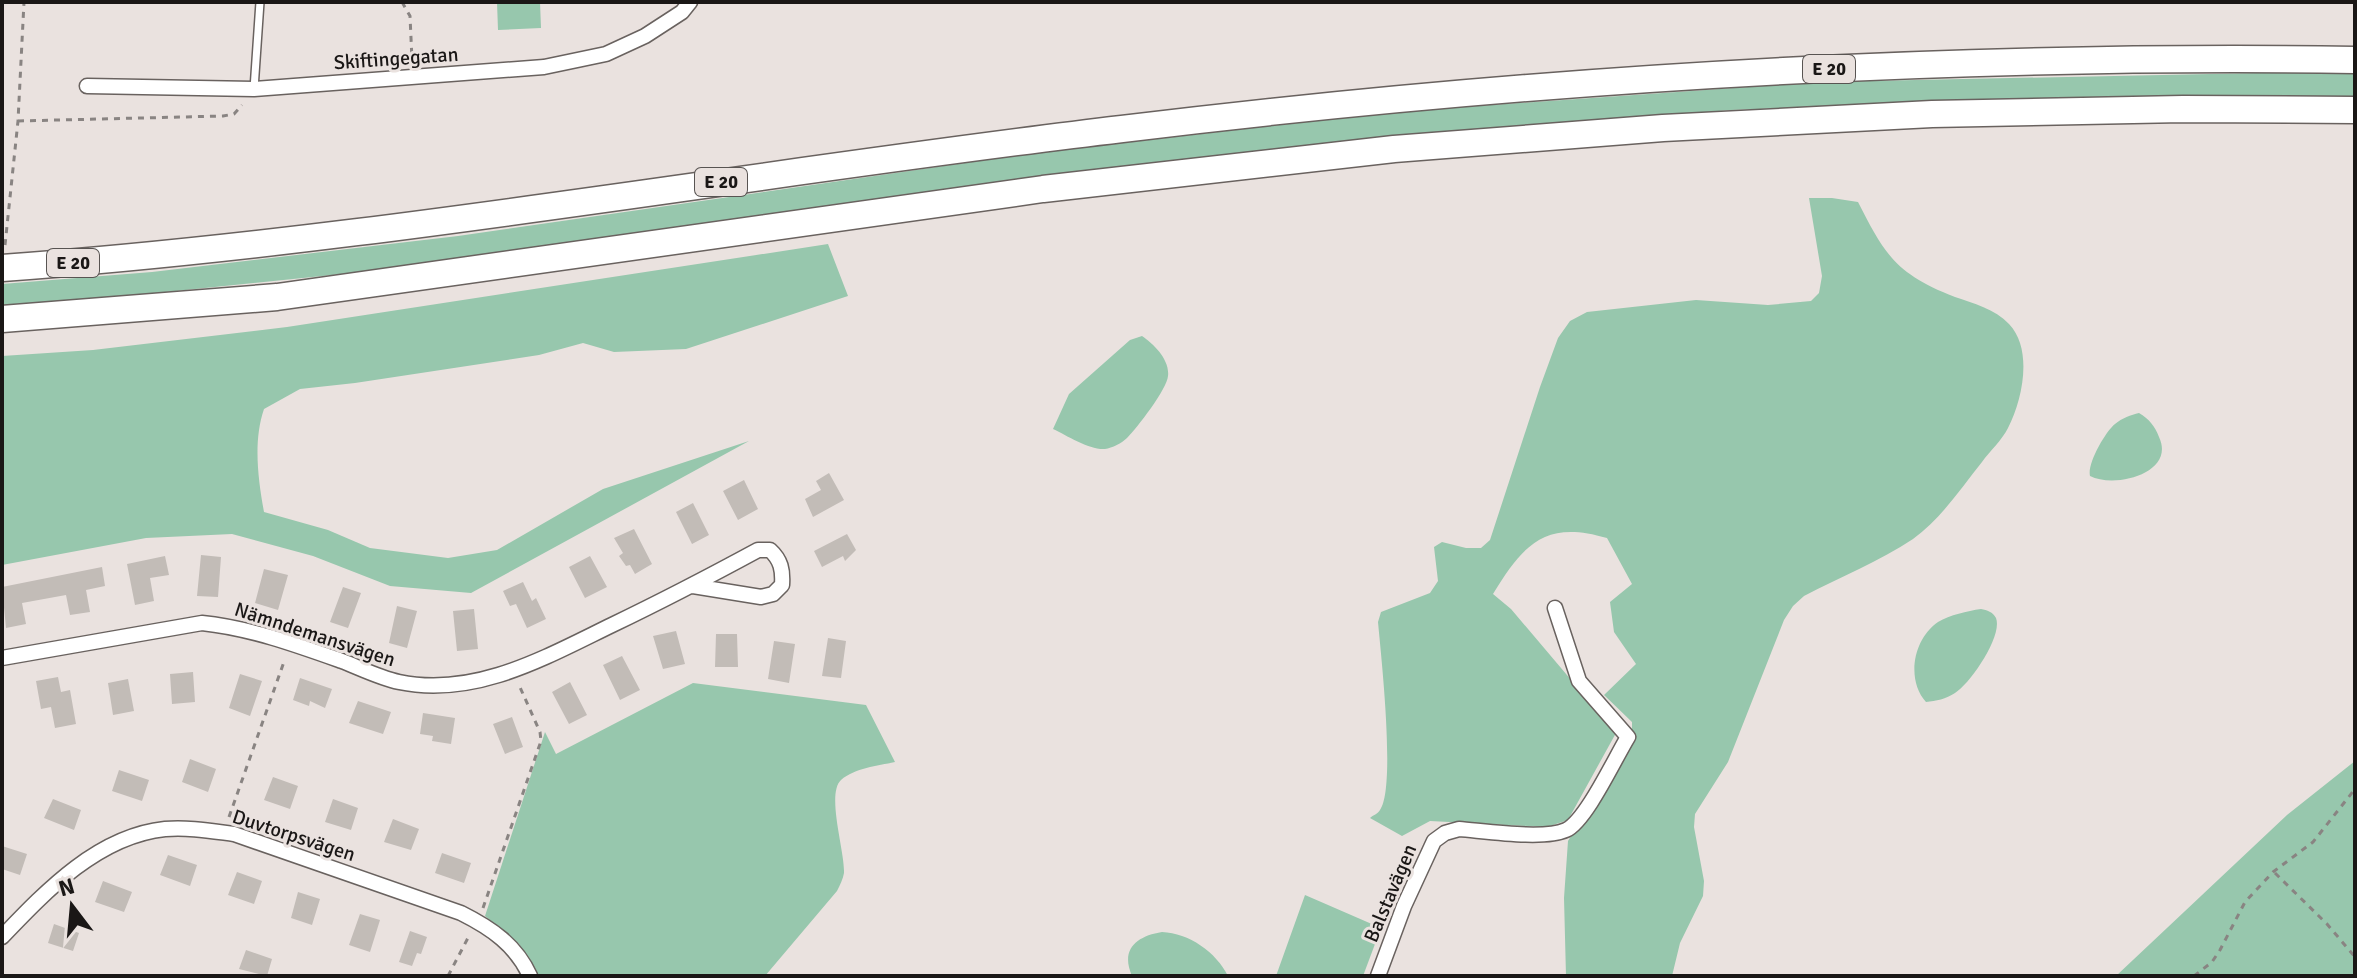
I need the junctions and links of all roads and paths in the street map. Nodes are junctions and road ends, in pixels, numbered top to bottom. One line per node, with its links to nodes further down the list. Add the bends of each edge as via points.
1 (24, 2): 10 (path)
2 (260, 2): 8 (lane)
3 (402, 2): 6 (path, via 410,16)
4 (690, 2): 6 (street, Skiftingegatan, via 645,36 606,54 544,67)
5 (2355, 60): 11 (highway, E 20, via 1925,65 1402,98 1119,129 231,248)
6 (412, 77): 8 (street, Skiftingegatan)
7 (87, 86): 8 (street, Skiftingegatan)
8 (254, 89): 10 (path, via 229,116)
9 (2355, 110): 12 (highway, via 1932,114 1409,147 1043,189 277,297)
10 (18, 121): 11 (path)
11 (3, 260)
12 (2, 319)
13 (693, 586): 13 (street, Nämndemansvägen, via 761,597 782,585 783,572 770,550 758,550); 17 (street, Nämndemansvägen)
14 (1555, 608): 26 (street, Balstavägen, via 1579,681 1628,737 1585,813 1565,831 1459,829 1434,841)
15 (290, 644): 16 (street, Nämndemansvägen, via 202,623); 17 (street, Nämndemansvägen, via 399,682 459,684); 19 (path)
16 (2, 658)
17 (513, 671): 21 (path, via 541,741)
18 (2355, 789): 20 (path, via 2313,842)
19 (224, 833): 21 (street, Duvtorpsvägen); 22 (street, Duvtorpsvägen, via 164,829 103,849)
20 (2273, 872): 23 (path); 27 (path, via 2245,902 2212,962)
21 (477, 921): 24 (path); 25 (street, Duvtorpsvägen, via 509,944)
22 (2, 937)
23 (2355, 957)
24 (448, 976)
25 (530, 976)
26 (1378, 976)
27 (2194, 976)

